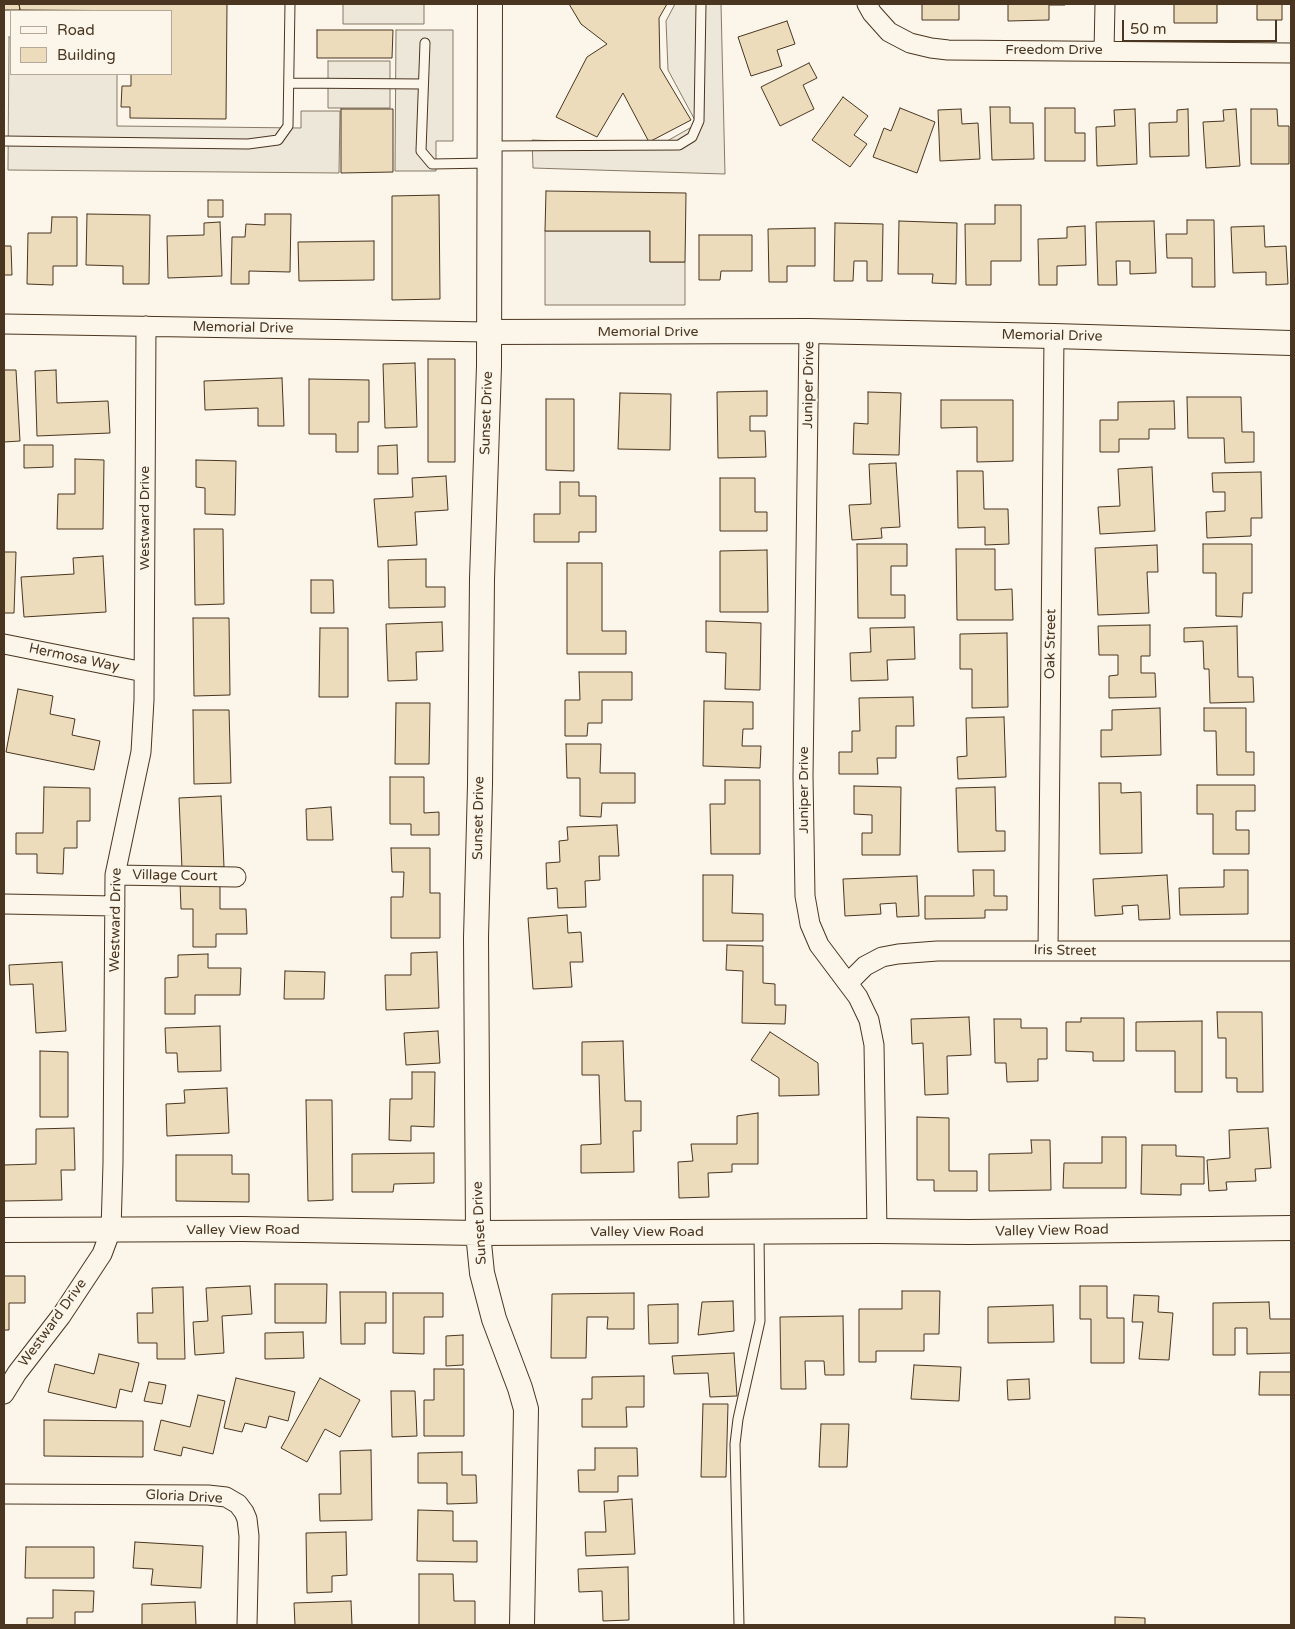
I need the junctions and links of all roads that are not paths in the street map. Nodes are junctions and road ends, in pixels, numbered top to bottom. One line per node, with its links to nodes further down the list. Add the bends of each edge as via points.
1 (290, 4): 9 (lane)
2 (490, 4): 12 (street, Sunset Drive)
3 (701, 4): 12 (lane, via 699,121 692,137 678,145)
4 (867, 4): 7 (street, Freedom Drive, via 889,32 910,43 939,49)
5 (1106, 4): 7 (street)
6 (425, 43): 10 (lane)
7 (1104, 51): 8 (street, Freedom Drive)
8 (1291, 53)
9 (288, 83): 10 (lane); 11 (lane, via 288,126 278,140 248,144)
10 (423, 84): 12 (lane, via 420,151 432,164)
11 (4, 141)
12 (490, 155): 16 (street, Sunset Drive)
13 (4, 324): 14 (street, Memorial Drive)
14 (146, 326): 16 (street, Memorial Drive); 20 (street, Westward Drive)
15 (810, 331): 16 (street, Memorial Drive); 17 (street, Memorial Drive); 27 (street, Juniper Drive, via 803,776 805,896 810,924 819,945)
16 (488, 332): 33 (street, Sunset Drive, via 476,938)
17 (1054, 336): 18 (street, Memorial Drive); 25 (street, Oak Street)
18 (1291, 343)
19 (4, 644): 20 (street, Hermosa Way)
20 (144, 672): 21 (street, Westward Drive, via 141,752)
21 (114, 875): 22 (street, Village Court); 24 (street, Westward Drive)
22 (236, 877)
23 (4, 904): 24 (street)
24 (115, 906): 30 (street, Westward Drive)
25 (1048, 951): 26 (street, Iris Street); 27 (street, Iris Street, via 898,954 882,957 865,966)
26 (1291, 951)
27 (848, 983): 32 (street, Juniper Drive, via 869,1020 874,1045)
28 (1291, 1228): 32 (street, Valley View Road)
29 (4, 1230): 30 (street, Valley View Road)
30 (111, 1230): 33 (street, Valley View Road); 34 (street, Westward Drive, via 102,1254)
31 (759, 1231): 32 (street, Valley View Road); 33 (street, Valley View Road); 38 (lane, via 760,1321 735,1444)
32 (877, 1231)
33 (478, 1233): 37 (street, Sunset Drive, via 482,1273 494,1319 526,1409)
34 (4, 1394)
35 (4, 1494): 36 (street, Gloria Drive, via 208,1495 238,1504 247,1519 249,1536)
36 (247, 1625)
37 (522, 1625)
38 (739, 1625)

